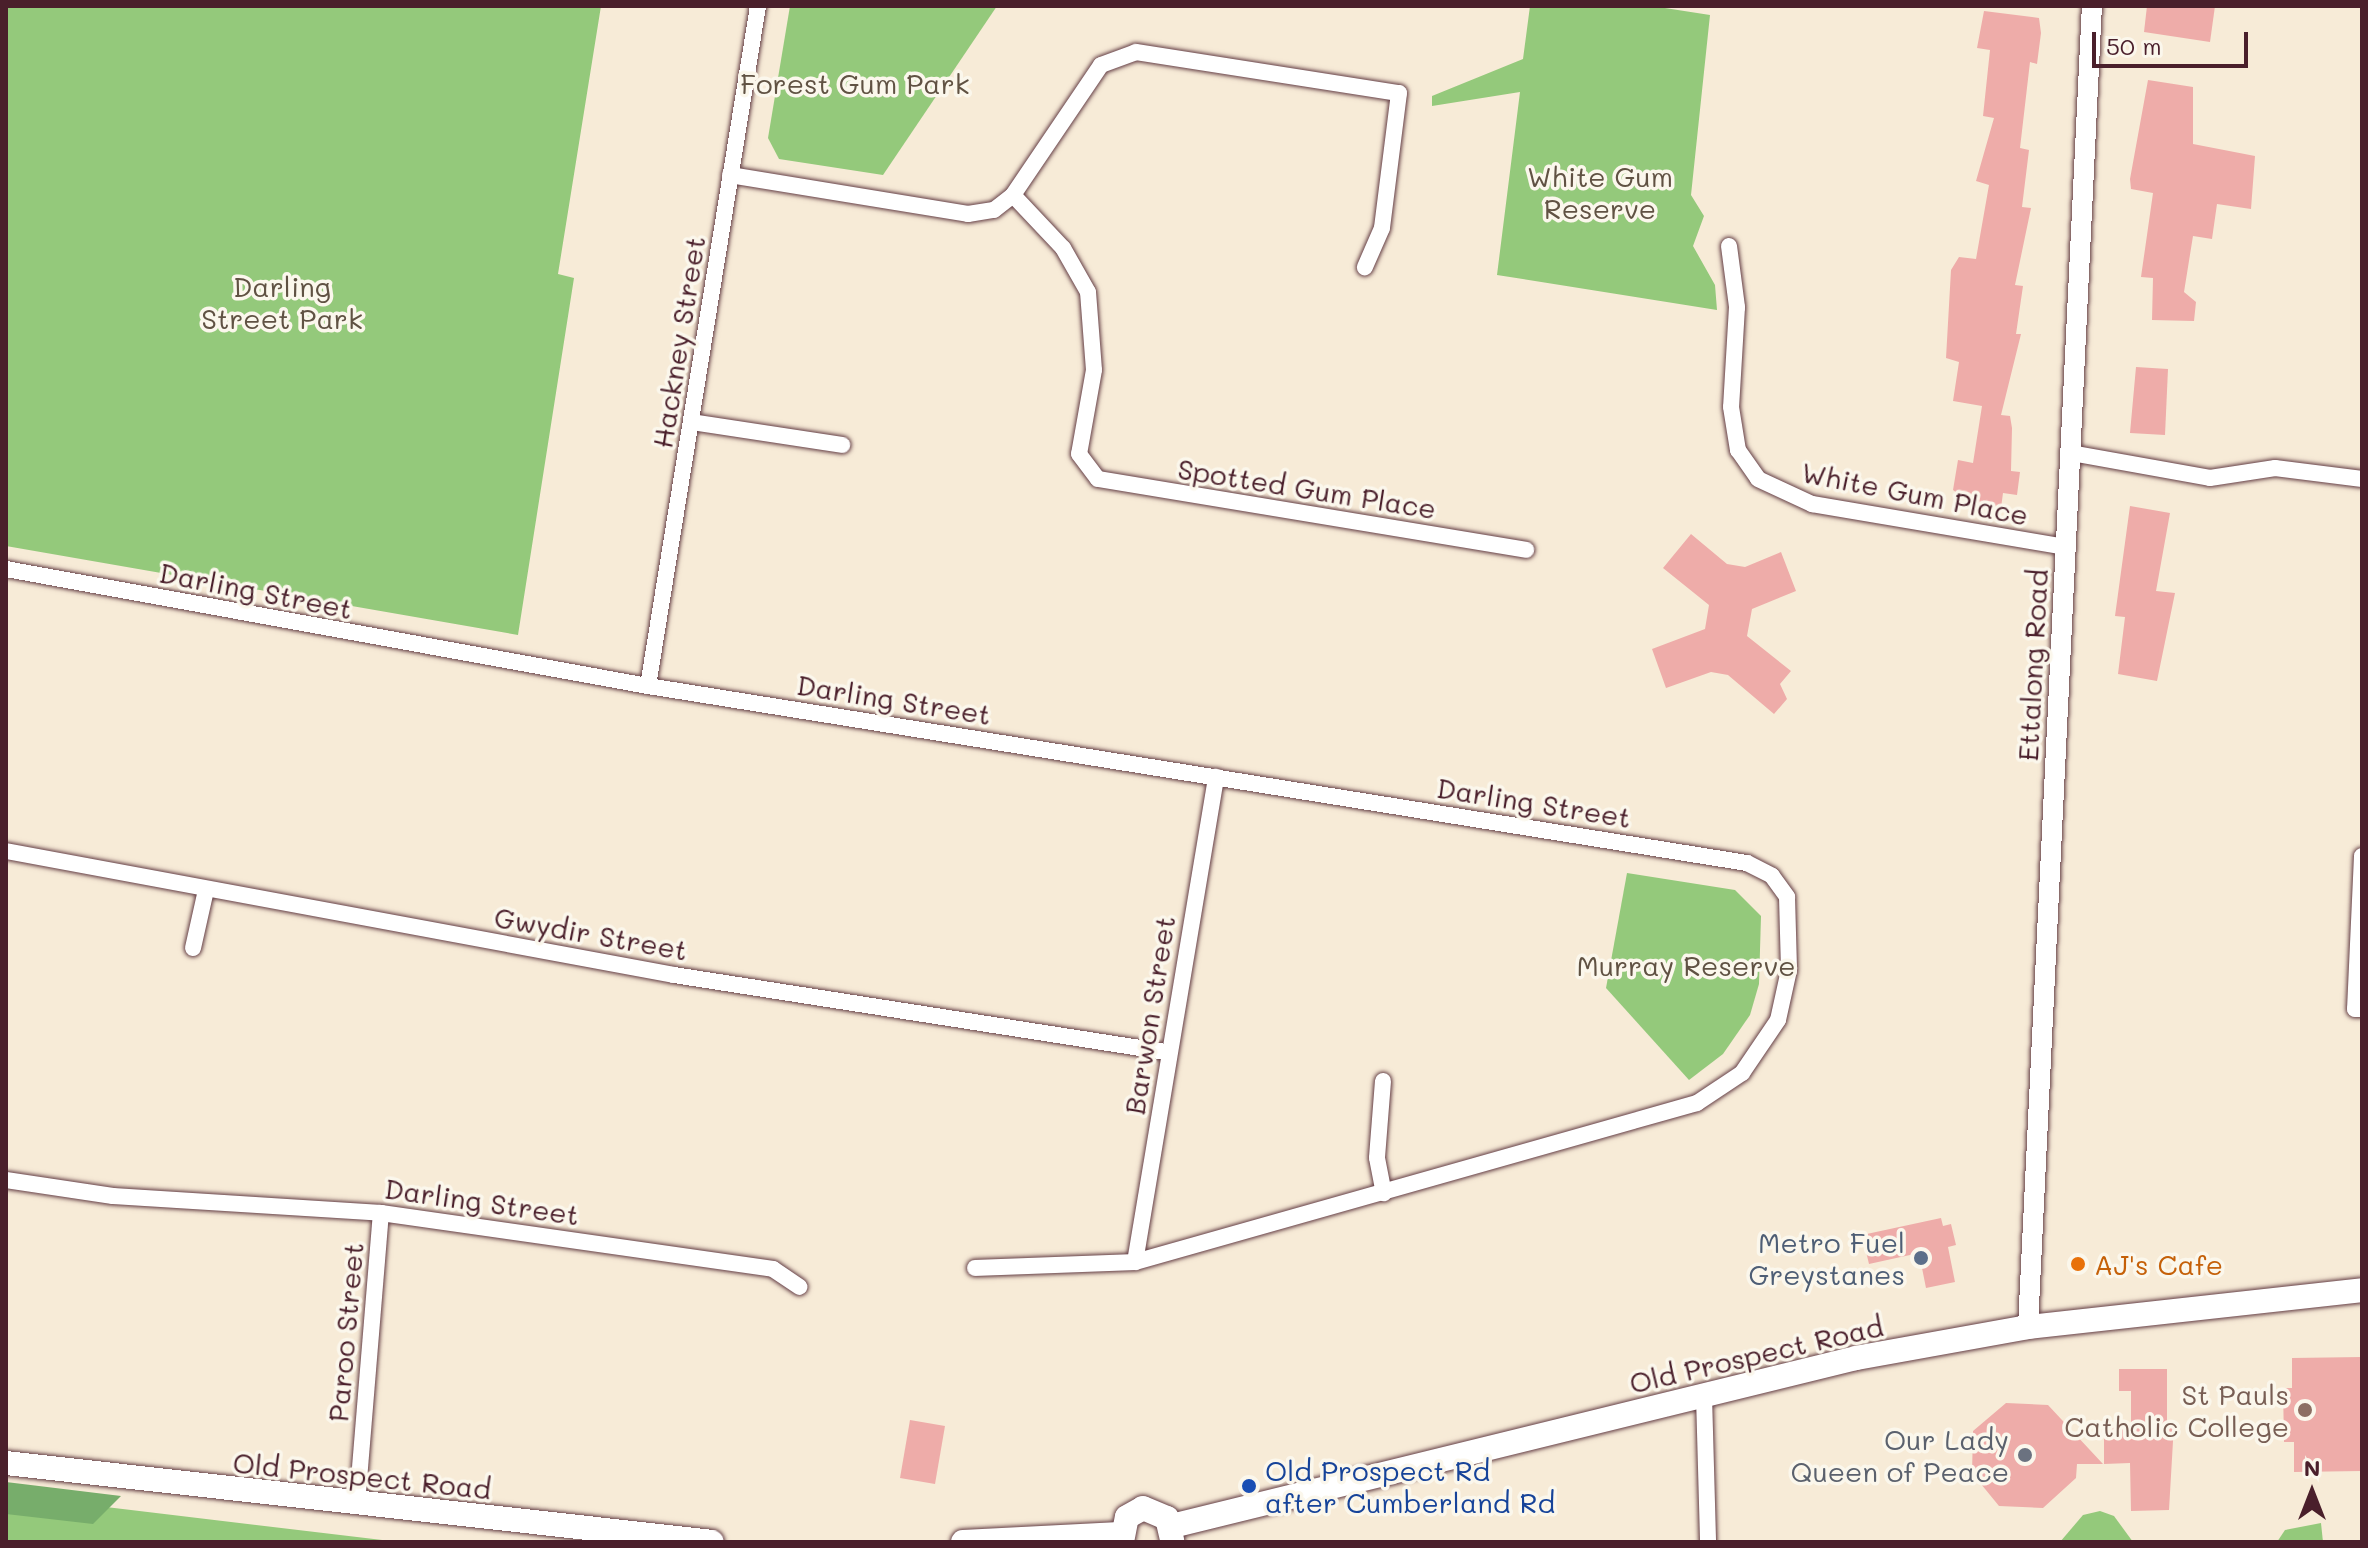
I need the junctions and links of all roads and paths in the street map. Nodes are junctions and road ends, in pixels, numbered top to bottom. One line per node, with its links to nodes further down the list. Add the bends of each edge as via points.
1 (758, 6): 3 (street, Hackney Street)
2 (2092, 6): 9 (street, Ettalong Road)
3 (730, 175): 4 (street, via 968,214 994,210); 7 (street, Hackney Street)
4 (1013, 195): 6 (street, via 1101,65 1116,54 1399,93 1382,228); 12 (street, Spotted Gum Place, via 1063,248 1088,292 1095,352 1079,471 1115,484)
5 (1729, 246): 11 (street, White Gum Place, via 1737,307 1731,407 1738,450 1758,479 1812,504)
6 (1365, 267)
7 (692, 422): 8 (street); 14 (street, Hackney Street)
8 (842, 445)
9 (2071, 453): 10 (street, via 2210,478 2275,468); 11 (street, Ettalong Road)
10 (2362, 479)
11 (2066, 547): 30 (street, Ettalong Road)
12 (1526, 550)
13 (6, 569): 14 (street, Darling Street)
14 (648, 686): 15 (street, Darling Street)
15 (1216, 777): 21 (street, Barwon Street); 24 (street, Darling Street, via 1747,863 1778,873 1790,911 1784,1002 1763,1049 1729,1084 1678,1109)
16 (6, 851): 18 (street, Gwydir Street)
17 (2362, 856): 20 (street)
18 (206, 890): 19 (street); 21 (street, Gwydir Street, via 674,975)
19 (193, 948)
20 (2358, 1009)
21 (1168, 1052): 26 (street, Barwon Street)
22 (1383, 1081): 24 (street, via 1377,1158)
23 (6, 1180): 25 (street, Darling Street, via 113,1196)
24 (1384, 1193): 26 (street, Darling Street)
25 (381, 1213): 28 (street, Darling Street, via 773,1269); 33 (street, Paroo Street)
26 (1135, 1262): 27 (street, Darling Street)
27 (975, 1268)
28 (800, 1287)
29 (2362, 1290): 30 (main road, Old Prospect Road)
30 (2028, 1327): 31 (main road, Old Prospect Road)
31 (1704, 1396): 34 (main road, Old Prospect Road); 39 (street)
32 (6, 1463): 33 (main road, Old Prospect Road)
33 (357, 1504): 35 (main road, Old Prospect Road)
34 (1172, 1534): 36 (main road, via 1161,1512 1143,1508 1127,1517)
35 (573, 1535): 37 (main road, Old Prospect Road)
36 (1121, 1538): 38 (main road)
37 (712, 1542)
38 (963, 1542)
39 (1708, 1542)

